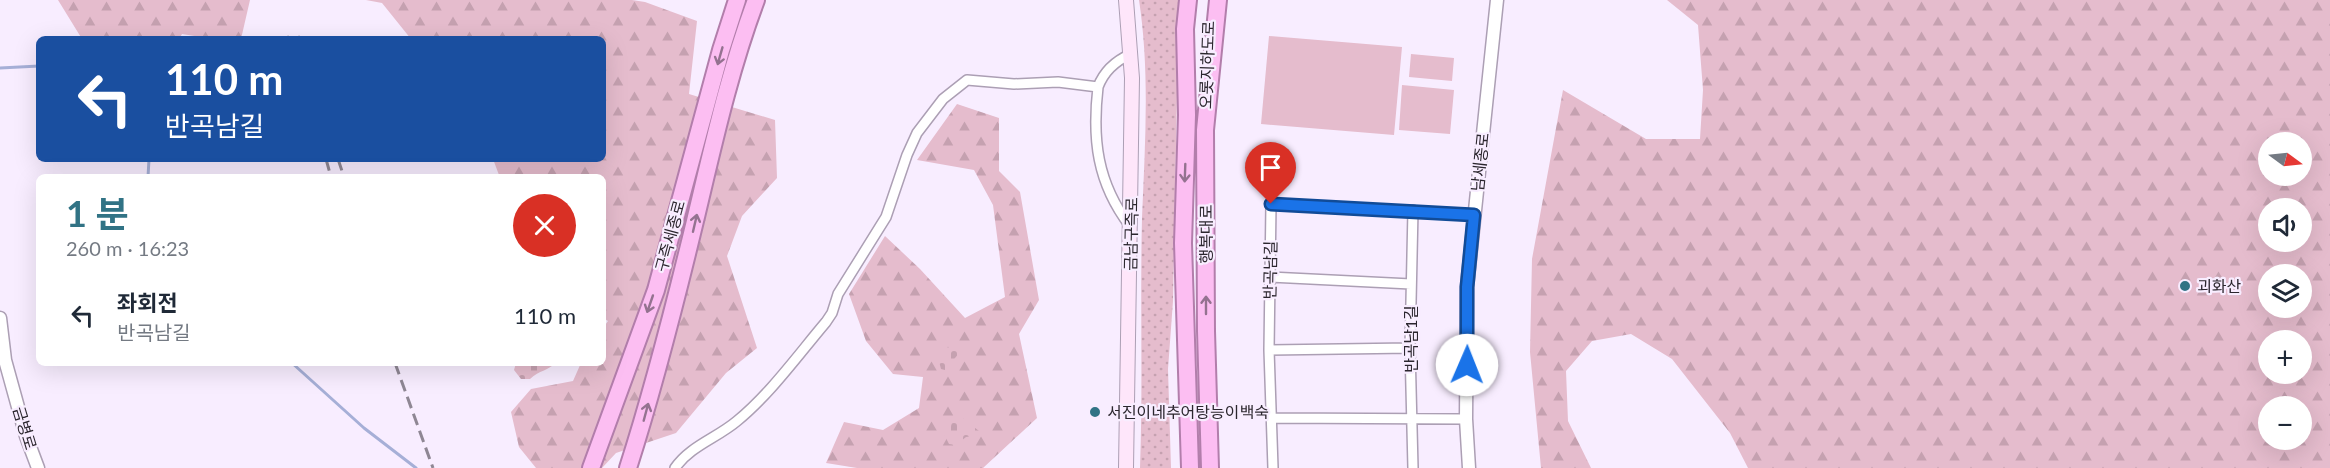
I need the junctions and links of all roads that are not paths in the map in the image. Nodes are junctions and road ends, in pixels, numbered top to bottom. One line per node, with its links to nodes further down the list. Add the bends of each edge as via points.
1 (737, 0): 27 (highway, 구즉세종로, one-way to 27, via 656,290)
2 (756, 0): 28 (highway, 구즉세종로, one-way to 2, via 741,42)
3 (1126, 0): 9 (main road, 금남구즉로)
4 (1188, 0): 11 (highway, 행복대로)
5 (1197, 0): 11 (highway, 오롯지하도로)
6 (1209, 0): 12 (highway, 오롯지하도로)
7 (1218, 0): 12 (highway, 행복대로)
8 (1497, 0): 14 (street, 남세종로)
9 (1131, 54): 10 (street, via 1117,60); 15 (main road, 금남구즉로)
10 (1098, 87): 15 (street, via 1094,123 1101,170 1118,210); 29 (street, via 967,80 943,99 917,133 886,217 838,294 826,322 736,422 705,441)
11 (1187, 115): 19 (highway, 행복대로, one-way to 19)
12 (1205, 130): 20 (highway, 행복대로, one-way to 12)
13 (1413, 210): 14 (street, 반곡남길); 16 (street, 반곡남길, via 1271,204); 17 (street, 반곡남1길)
14 (1474, 215): 25 (street, 남세종로, via 1467,287)
15 (1130, 226): 30 (main road, 금남구즉로)
16 (1270, 277): 17 (street); 22 (street, 반곡남길)
17 (1411, 284): 21 (street, 반곡남1길)
18 (0, 318): 26 (street, 금병로, via 4,360)
19 (1184, 331): 31 (highway, via 1177,388); 32 (highway, 행복대로)
20 (1206, 331): 33 (highway, 행복대로); 34 (highway)
21 (1410, 348): 22 (street); 24 (street, 반곡남1길)
22 (1269, 350): 23 (street, 반곡남길)
23 (1272, 418): 24 (street); 35 (street, 반곡남길)
24 (1412, 418): 25 (street); 36 (street, 반곡남1길)
25 (1466, 419): 37 (street, 남세종로)
26 (38, 468)
27 (591, 468)
28 (628, 468)
29 (675, 468)
30 (1126, 468)
31 (1178, 468)
32 (1190, 468)
33 (1210, 468)
34 (1220, 468)
35 (1273, 468)
36 (1413, 468)
37 (1468, 468)

